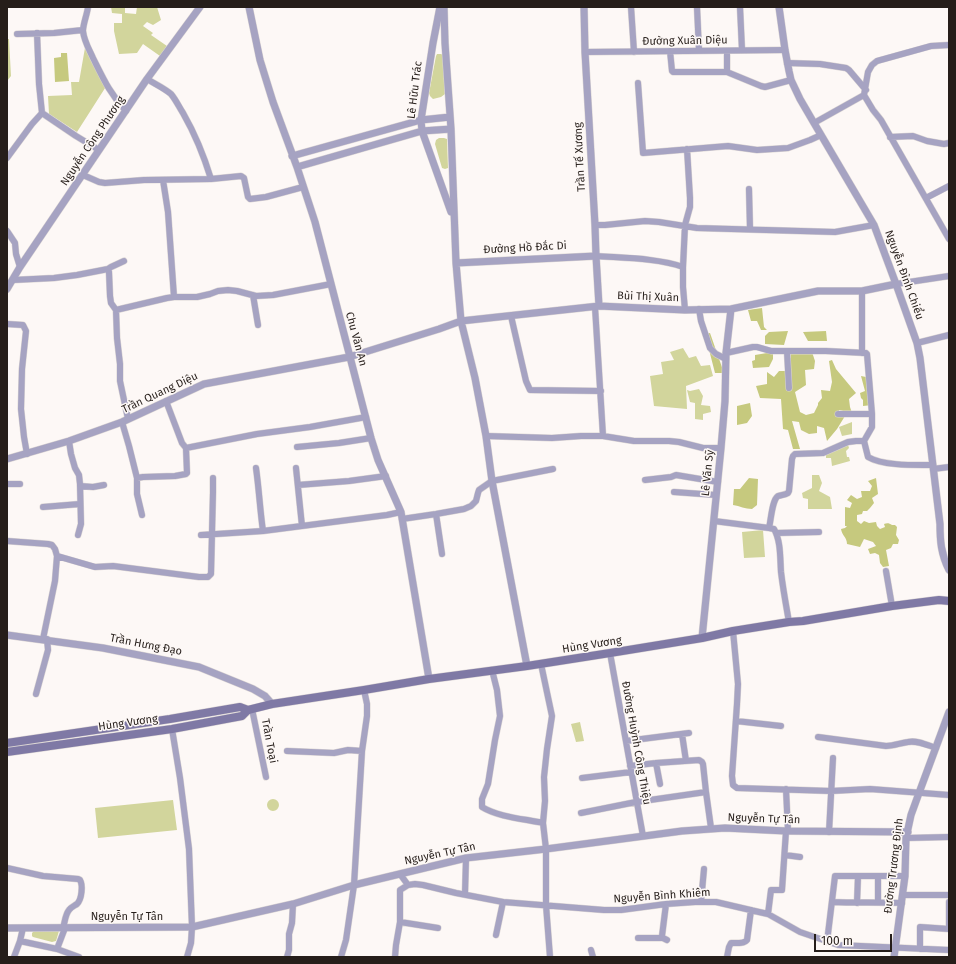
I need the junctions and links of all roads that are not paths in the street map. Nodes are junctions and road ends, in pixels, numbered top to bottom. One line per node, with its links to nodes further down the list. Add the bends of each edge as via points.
1 (88, 7): 11 (street)
2 (200, 7): 26 (street, Nguyễn Công Phương)
3 (249, 7): 42 (street, Chu Văn An, via 260,60)
4 (440, 7): 14 (street, Lê Hữu Trác)
5 (444, 7): 15 (street, Lê Hữu Trác)
6 (584, 7): 22 (street, Trần Tế Xương)
7 (631, 7): 23 (street)
8 (697, 7): 21 (street)
9 (740, 7): 18 (street)
10 (779, 7): 19 (street, Nguyễn Đình Chiểu)
11 (83, 30): 12 (street); 30 (street, via 85,41 108,88)
12 (37, 33): 13 (street); 31 (street)
13 (17, 34)
14 (433, 43): 15 (street); 33 (street, Lê Hữu Trác)
15 (445, 43): 32 (street, Lê Hữu Trác)
16 (949, 45): 29 (street, via 932,46 877,61 868,72)
17 (727, 50): 18 (street, Đường Xuân Diệu); 21 (street, Đường Xuân Diệu); 25 (street)
18 (742, 50): 19 (street, Đường Xuân Diệu)
19 (785, 50): 24 (street, Nguyễn Đình Chiểu)
20 (670, 51): 21 (street, Đường Xuân Diệu); 23 (street, Đường Xuân Diệu); 25 (street, via 673,72)
21 (699, 51)
22 (585, 52): 23 (street, Đường Xuân Diệu); 53 (street, Trần Tế Xương)
23 (634, 52)
24 (787, 63): 27 (street, Nguyễn Đình Chiểu); 29 (street, via 846,68)
25 (727, 72): 27 (street, via 761,86)
26 (147, 80): 30 (street, Nguyễn Công Phương); 47 (street, via 166,90 176,101 204,156)
27 (791, 80): 34 (street, Nguyễn Đình Chiểu)
28 (638, 82): 40 (street, via 643,153)
29 (865, 92): 34 (street); 38 (street)
30 (126, 111): 41 (street, Nguyễn Công Phương)
31 (42, 113): 41 (street); 43 (street)
32 (450, 117): 33 (street); 35 (street, Lê Hữu Trác)
33 (421, 120): 36 (street, Lê Hữu Trác); 42 (street)
34 (814, 123): 37 (street, Nguyễn Đình Chiểu)
35 (451, 129): 36 (street); 52 (street, Lê Hữu Trác)
36 (422, 131): 44 (street); 52 (street, Lê Hữu Trác)
37 (821, 135): 40 (street, via 788,148); 55 (street, Nguyễn Đình Chiểu)
38 (890, 137): 39 (street, via 913,136 927,141); 51 (street)
39 (949, 143)
40 (687, 148): 54 (street, via 690,207)
41 (99, 150): 45 (street, Nguyễn Công Phương)
42 (292, 156): 44 (street, Chu Văn An)
43 (7, 158)
44 (297, 167): 49 (street, Chu Văn An)
45 (83, 174): 46 (street, via 104,183); 63 (street, Nguyễn Công Phương)
46 (162, 180): 47 (street); 73 (street, via 168,212)
47 (211, 180): 49 (street, via 241,176 244,178 250,199)
48 (949, 186): 51 (street)
49 (303, 187): 68 (street, Chu Văn An)
50 (749, 189): 57 (street)
51 (926, 198): 56 (street)
52 (454, 220): 62 (street, Lê Hữu Trác)
53 (595, 225): 54 (street, via 645,221); 60 (street, Trần Tế Xương)
54 (685, 225): 57 (street, via 697,228); 64 (street)
55 (874, 225): 57 (street, via 836,232); 69 (street, Nguyễn Đình Chiểu)
56 (946, 226): 59 (street)
57 (750, 229)
58 (7, 231): 63 (street, via 15,243)
59 (949, 239)
60 (596, 256): 62 (street, Đường Hồ Đắc Di); 64 (street, via 673,263); 74 (street, Trần Tế Xương)
61 (124, 262): 65 (street)
62 (456, 263): 80 (street, Lê Hữu Trác)
63 (20, 267): 67 (street, Nguyễn Công Phương)
64 (683, 267): 78 (street)
65 (108, 269): 67 (street, via 54,278); 77 (street, via 111,303)
66 (949, 276): 69 (street, Bùi Thị Xuân)
67 (13, 280): 70 (street, Nguyễn Công Phương)
68 (331, 284): 72 (street, via 272,295); 88 (street, Chu Văn An)
69 (896, 284): 71 (street, Bùi Thị Xuân); 84 (street, Nguyễn Đình Chiểu)
70 (7, 289)
71 (862, 291): 76 (street, Bùi Thị Xuân, via 818,291); 86 (street)
72 (253, 295): 73 (street, via 228,290 197,297); 82 (street)
73 (174, 297): 77 (street)
74 (597, 306): 78 (street, Bùi Thị Xuân); 79 (street, Bùi Thị Xuân); 90 (street)
75 (699, 309): 76 (street, Bùi Thị Xuân); 78 (street, Bùi Thị Xuân); 87 (street, via 710,348 716,354)
76 (731, 309): 87 (street, Lê Văn Sỹ)
77 (116, 310): 95 (street)
78 (685, 310)
79 (512, 316): 80 (street, Bùi Thị Xuân); 90 (street, via 530,390)
80 (461, 321): 88 (street, Bùi Thị Xuân); 96 (street, Lê Hữu Trác)
81 (7, 324): 104 (street, via 23,325 26,331 21,409)
82 (258, 325)
83 (949, 335): 84 (street)
84 (917, 343): 107 (street, Nguyễn Đình Chiểu)
85 (787, 351): 86 (street); 87 (street, via 753,347); 89 (street)
86 (862, 353): 93 (street, via 867,354)
87 (726, 356): 103 (street, Lê Văn Sỹ)
88 (349, 357): 91 (street, Trần Quang Diệu, via 204,384); 94 (street, Chu Văn An)
89 (789, 388)
90 (601, 391): 97 (street)
91 (166, 401): 95 (street, Trần Quang Diệu); 102 (street)
92 (838, 414): 93 (street)
93 (872, 414): 100 (street, via 872,427)
94 (366, 417): 98 (street, Chu Văn An); 102 (street)
95 (125, 420): 99 (street, Trần Quang Diệu); 112 (street)
96 (486, 436): 97 (street); 115 (street, Lê Hữu Trác)
97 (603, 436): 103 (street)
98 (371, 438): 101 (street); 111 (street, Chu Văn An)
99 (69, 441): 104 (street, Trần Quang Diệu); 121 (street)
100 (864, 441): 107 (street, via 868,457 875,460); 131 (street, via 848,442 823,454 795,454 792,459 789,491 775,499)
101 (297, 447)
102 (186, 448): 112 (street, via 186,474)
103 (721, 448): 116 (street, Lê Văn Sỹ)
104 (27, 454): 105 (street, Trần Quang Diệu)
105 (7, 459)
106 (949, 466): 107 (street)
107 (932, 467): 141 (street, Nguyễn Đình Chiểu, via 940,543)
108 (256, 468): 132 (street)
109 (296, 468): 120 (street)
110 (553, 469): 115 (street)
111 (386, 476): 120 (street); 128 (street, Chu Văn An)
112 (137, 478): 127 (street)
113 (213, 478): 137 (street)
114 (645, 480): 116 (street, via 676,475)
115 (492, 481): 126 (street, via 479,490 476,501 471,506); 154 (street, Lê Hữu Trác)
116 (718, 482): 123 (street, Lê Văn Sỹ)
117 (7, 484): 118 (street)
118 (20, 484)
119 (104, 485): 121 (street)
120 (298, 485): 130 (street)
121 (80, 486): 124 (street)
122 (674, 492): 123 (street)
123 (716, 495): 129 (street, Lê Văn Sỹ)
124 (80, 504): 125 (street); 135 (street, via 81,524)
125 (43, 506)
126 (436, 514): 128 (street); 139 (street)
127 (142, 515)
128 (402, 516): 130 (street, via 387,515); 156 (street, Chu Văn An)
129 (714, 521): 131 (street); 150 (street, Lê Văn Sỹ)
130 (302, 526): 132 (street)
131 (770, 528): 134 (street)
132 (263, 532): 137 (street)
133 (819, 532): 134 (street)
134 (776, 533): 147 (street)
135 (78, 535)
136 (201, 535): 137 (street)
137 (212, 535): 140 (street, via 211,574 208,577 113,566 95,567)
138 (7, 541): 140 (street, via 52,545)
139 (442, 554)
140 (57, 556): 151 (street)
141 (949, 570)
142 (886, 571): 146 (street)
143 (949, 594): 144 (main road)
144 (939, 600): 145 (main road); 146 (main road, Hùng Vương)
145 (949, 602)
146 (892, 606): 147 (main road, Hùng Vương)
147 (789, 622): 148 (main road, Hùng Vương)
148 (733, 632): 150 (main road, Hùng Vương); 163 (street, via 738,684)
149 (7, 634): 151 (street, Trần Hưng Đạo)
150 (702, 638): 152 (main road, Hùng Vương)
151 (45, 639): 158 (street, via 48,650); 159 (street, Trần Hưng Đạo, via 199,667 254,689)
152 (610, 653): 153 (main road, Hùng Vương); 169 (street, Đường Huỳnh Công Thiệu)
153 (541, 664): 154 (main road, Hùng Vương); 189 (street, via 552,716 544,777)
154 (527, 666): 155 (main road, Hùng Vương)
155 (492, 670): 156 (main road, Hùng Vương); 189 (street, via 500,716 482,807 495,813)
156 (429, 679): 157 (main road, Hùng Vương)
157 (364, 690): 159 (main road, Hùng Vương); 172 (street, via 367,716)
158 (36, 694)
159 (272, 704): 160 (main road, Hùng Vương)
160 (250, 709): 162 (main road, Hùng Vương, via 242,716); 179 (street, Trần Toại)
161 (949, 712): 171 (street, Đường Trương Định)
162 (200, 719): 165 (main road, Hùng Vương); 170 (main road, Hùng Vương, via 170,719)
163 (736, 721): 164 (street); 182 (street, via 732,776 734,785 737,788)
164 (781, 726)
165 (172, 728): 173 (main road, Hùng Vương); 224 (street, via 188,836)
166 (689, 733): 167 (street)
167 (682, 734): 169 (street); 176 (street)
168 (818, 737): 171 (street, via 886,746 909,741)
169 (626, 741): 178 (street, Đường Huỳnh Công Thiệu)
170 (7, 743)
171 (936, 748): 185 (street, Đường Trương Định)
172 (362, 751): 174 (street, via 348,750 334,754); 206 (street)
173 (7, 752)
174 (287, 752)
175 (833, 758): 183 (street)
176 (686, 761): 177 (street); 184 (street, via 702,762)
177 (656, 763): 178 (street); 181 (street)
178 (631, 769): 180 (street); 187 (street, Đường Huỳnh Công Thiệu)
179 (266, 777)
180 (582, 778)
181 (660, 784)
182 (786, 789): 183 (street); 191 (street)
183 (831, 791): 185 (street, via 870,789); 192 (street)
184 (706, 792): 187 (street); 190 (street)
185 (919, 793): 186 (street); 193 (street, Đường Trương Định)
186 (949, 795)
187 (636, 802): 188 (street); 194 (street, Đường Huỳnh Công Thiệu)
188 (581, 813)
189 (543, 823): 196 (street)
190 (711, 828): 191 (street, Nguyễn Tự Tân); 194 (street, Nguyễn Tự Tân)
191 (787, 831): 192 (street, Nguyễn Tự Tân); 197 (street)
192 (830, 832): 193 (street, Nguyễn Tự Tân)
193 (907, 835): 195 (street); 205 (street, Đường Trương Định)
194 (643, 836): 196 (street, Nguyễn Tự Tân)
195 (949, 837)
196 (546, 849): 199 (street, Nguyễn Tự Tân); 220 (street)
197 (785, 855): 198 (street); 222 (street, via 786,890 771,890)
198 (800, 857)
199 (466, 858): 202 (street, Nguyễn Tự Tân); 208 (street)
200 (7, 868): 227 (street, via 43,876 80,880 82,891 78,902 69,909)
201 (704, 869): 212 (street)
202 (400, 874): 206 (street, Nguyễn Tự Tân); 207 (street)
203 (858, 876): 204 (street); 213 (street, via 835,876); 216 (street)
204 (878, 876): 205 (street); 214 (street)
205 (905, 876): 209 (street, Đường Trương Định)
206 (354, 885): 218 (street, Nguyễn Tự Tân); 243 (street)
207 (408, 885): 208 (street, Nguyễn Bình Khiêm, via 423,885); 223 (street, via 400,890)
208 (465, 894): 211 (street, Nguyễn Bình Khiêm)
209 (903, 895): 210 (street); 217 (street, Đường Trương Định)
210 (949, 895)
211 (503, 902): 220 (street, Nguyễn Bình Khiêm); 230 (street)
212 (701, 902): 219 (street, Nguyễn Bình Khiêm); 221 (street, Nguyễn Bình Khiêm, via 716,902)
213 (832, 902): 216 (street); 233 (street)
214 (878, 902): 216 (street); 217 (street)
215 (949, 902): 229 (street)
216 (857, 903)
217 (902, 903): 234 (street, Đường Trương Định)
218 (293, 904): 224 (street, Nguyễn Tự Tân); 242 (street)
219 (666, 904): 220 (street, Nguyễn Bình Khiêm, via 621,910); 231 (street, via 662,930 665,939)
220 (546, 905): 245 (street)
221 (751, 910): 222 (street, Nguyễn Bình Khiêm); 247 (street, via 747,940 743,943 731,943)
222 (768, 914): 233 (street, Nguyễn Bình Khiêm, via 800,932)
223 (400, 922): 228 (street); 244 (street)
224 (192, 927): 227 (street, Nguyễn Tự Tân); 241 (street)
225 (7, 928): 226 (street, Nguyễn Tự Tân)
226 (23, 928): 227 (street, Nguyễn Tự Tân); 232 (street)
227 (64, 928): 235 (street)
228 (438, 928)
229 (949, 929): 236 (street, via 920,927)
230 (496, 935)
231 (638, 938)
232 (20, 941): 235 (street); 239 (street)
233 (827, 942): 234 (street, Nguyễn Bình Khiêm, via 838,945)
234 (895, 948): 236 (street, Nguyễn Bình Khiêm); 248 (street, Đường Trương Định)
235 (57, 949): 240 (street)
236 (920, 949): 238 (street, Nguyễn Bình Khiêm)
237 (591, 950): 246 (street)
238 (949, 950)
239 (14, 957)
240 (79, 957)
241 (187, 957)
242 (287, 957)
243 (341, 957)
244 (395, 957)
245 (550, 957)
246 (593, 957)
247 (727, 957)
248 (894, 957)

